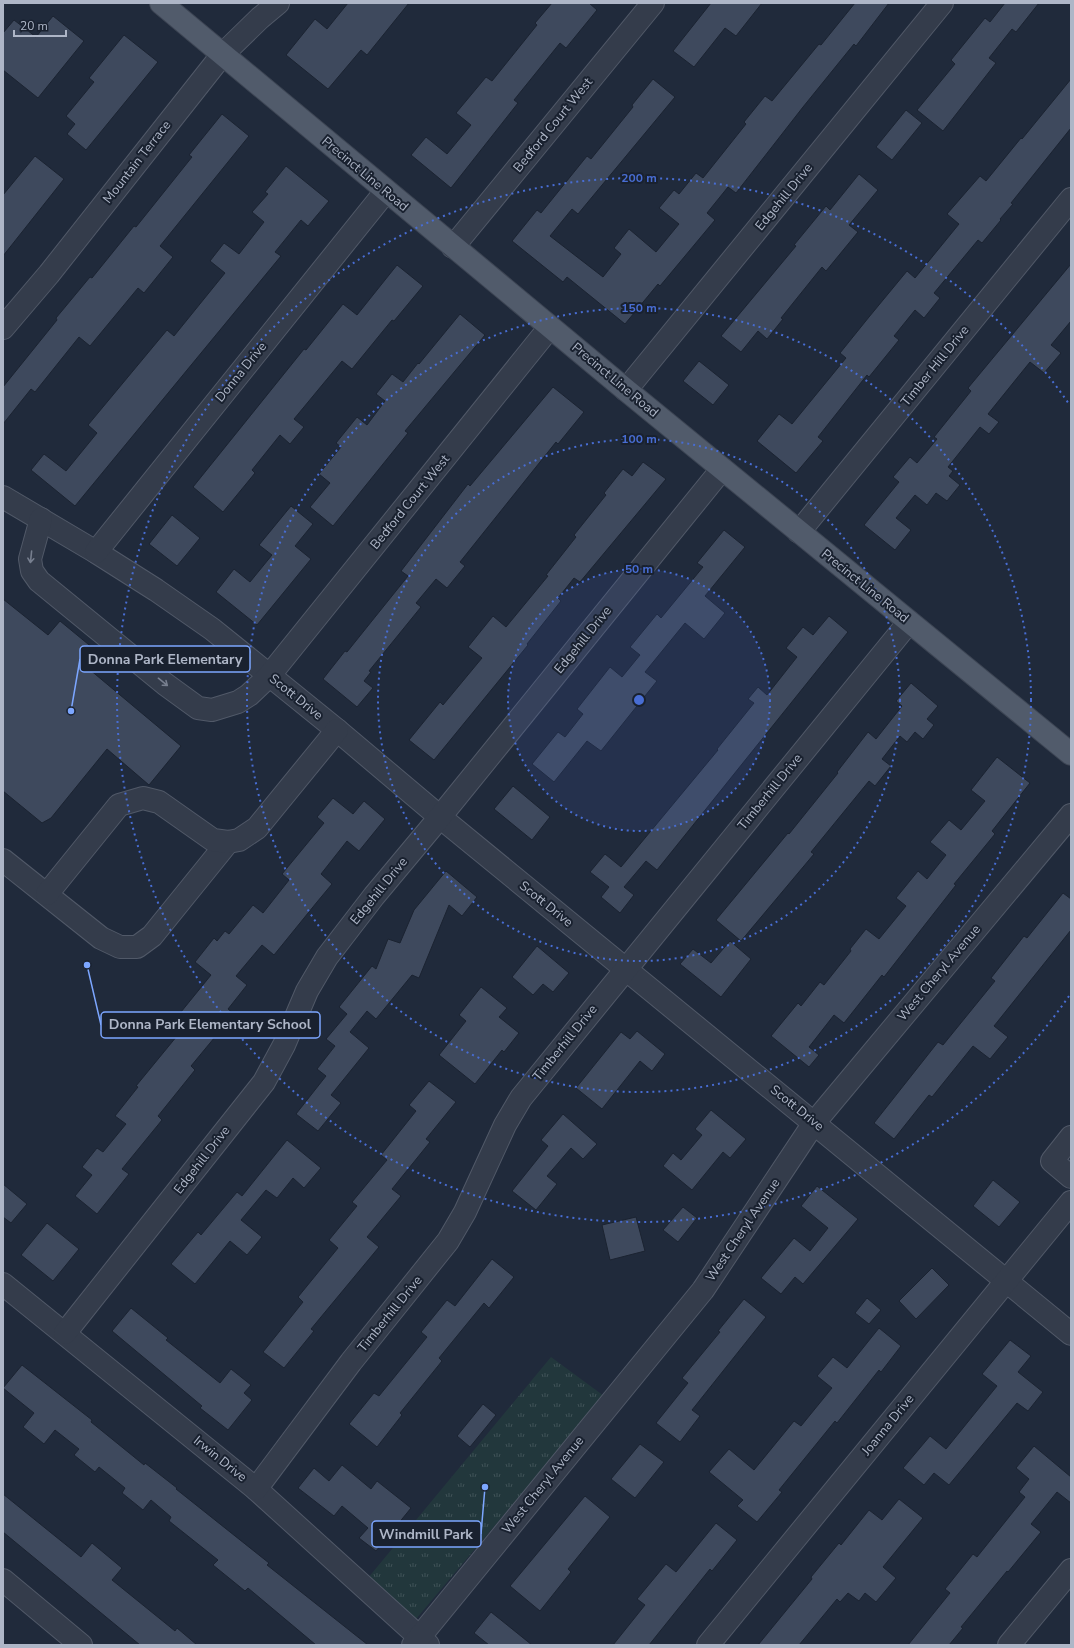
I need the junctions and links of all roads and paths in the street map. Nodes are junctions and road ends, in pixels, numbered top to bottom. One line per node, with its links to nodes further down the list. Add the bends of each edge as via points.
1 (161, 3): 5 (main road, Precinct Line Road)
2 (278, 3): 5 (street, Mountain Terrace)
3 (653, 3): 8 (street, Bedford Court West)
4 (942, 3): 11 (street, Edgehill Drive)
5 (222, 55): 6 (main road, Precinct Line Road); 10 (street, Mountain Terrace, via 49,274)
6 (386, 191): 8 (main road, Precinct Line Road); 16 (street, Donna Drive)
7 (1071, 199): 15 (street, Timber Hill Drive)
8 (453, 247): 9 (main road, Precinct Line Road)
9 (550, 327): 11 (main road, Precinct Line Road); 18 (street, Bedford Court West)
10 (3, 328)
11 (626, 390): 12 (main road, Precinct Line Road)
12 (722, 469): 15 (main road, Precinct Line Road); 22 (street, Edgehill Drive)
13 (3, 497): 14 (street, Scott Drive)
14 (41, 519): 16 (street, Scott Drive); 18 (street, Bedford Court West, one-way to 18, via 30,559 32,572 39,581 198,708 212,710 238,702)
15 (799, 532): 17 (main road, Precinct Line Road)
16 (96, 552): 18 (street, Scott Drive, via 212,629)
17 (909, 622): 20 (main road, Precinct Line Road); 26 (street, Timberhill Drive)
18 (269, 676): 19 (street, Scott Drive)
19 (337, 730): 22 (street, Scott Drive); 23 (street, via 257,828 239,840)
20 (1071, 754)
21 (1071, 815): 27 (street, West Cheryl Avenue)
22 (440, 817): 26 (street, Scott Drive); 33 (street, Edgehill Drive, via 327,957 307,991 284,1045 264,1082)
23 (228, 842): 25 (street, via 213,840 158,802 143,798 119,805); 25 (street, via 152,936 136,947 120,947 101,938)
24 (3, 860): 25 (street)
25 (47, 894)
26 (625, 969): 27 (street, Scott Drive); 35 (street, Timberhill Drive, via 520,1098 465,1212 448,1241 351,1362)
27 (814, 1123): 31 (street, Scott Drive); 38 (street, West Cheryl Avenue, via 703,1290)
28 (1071, 1138): 29 (street, via 1052,1161)
29 (1071, 1177)
30 (1070, 1204): 31 (street, Joanna Drive)
31 (1006, 1281): 34 (street, Scott Drive); 40 (street, Joanna Drive)
32 (3, 1284): 33 (street, Irwin Drive)
33 (65, 1333): 35 (street, Irwin Drive)
34 (1071, 1334)
35 (256, 1489): 38 (street, Irwin Drive)
36 (1071, 1570): 41 (street)
37 (3, 1580): 39 (street)
38 (420, 1643)
39 (81, 1645)
40 (708, 1645)
41 (1009, 1645)

